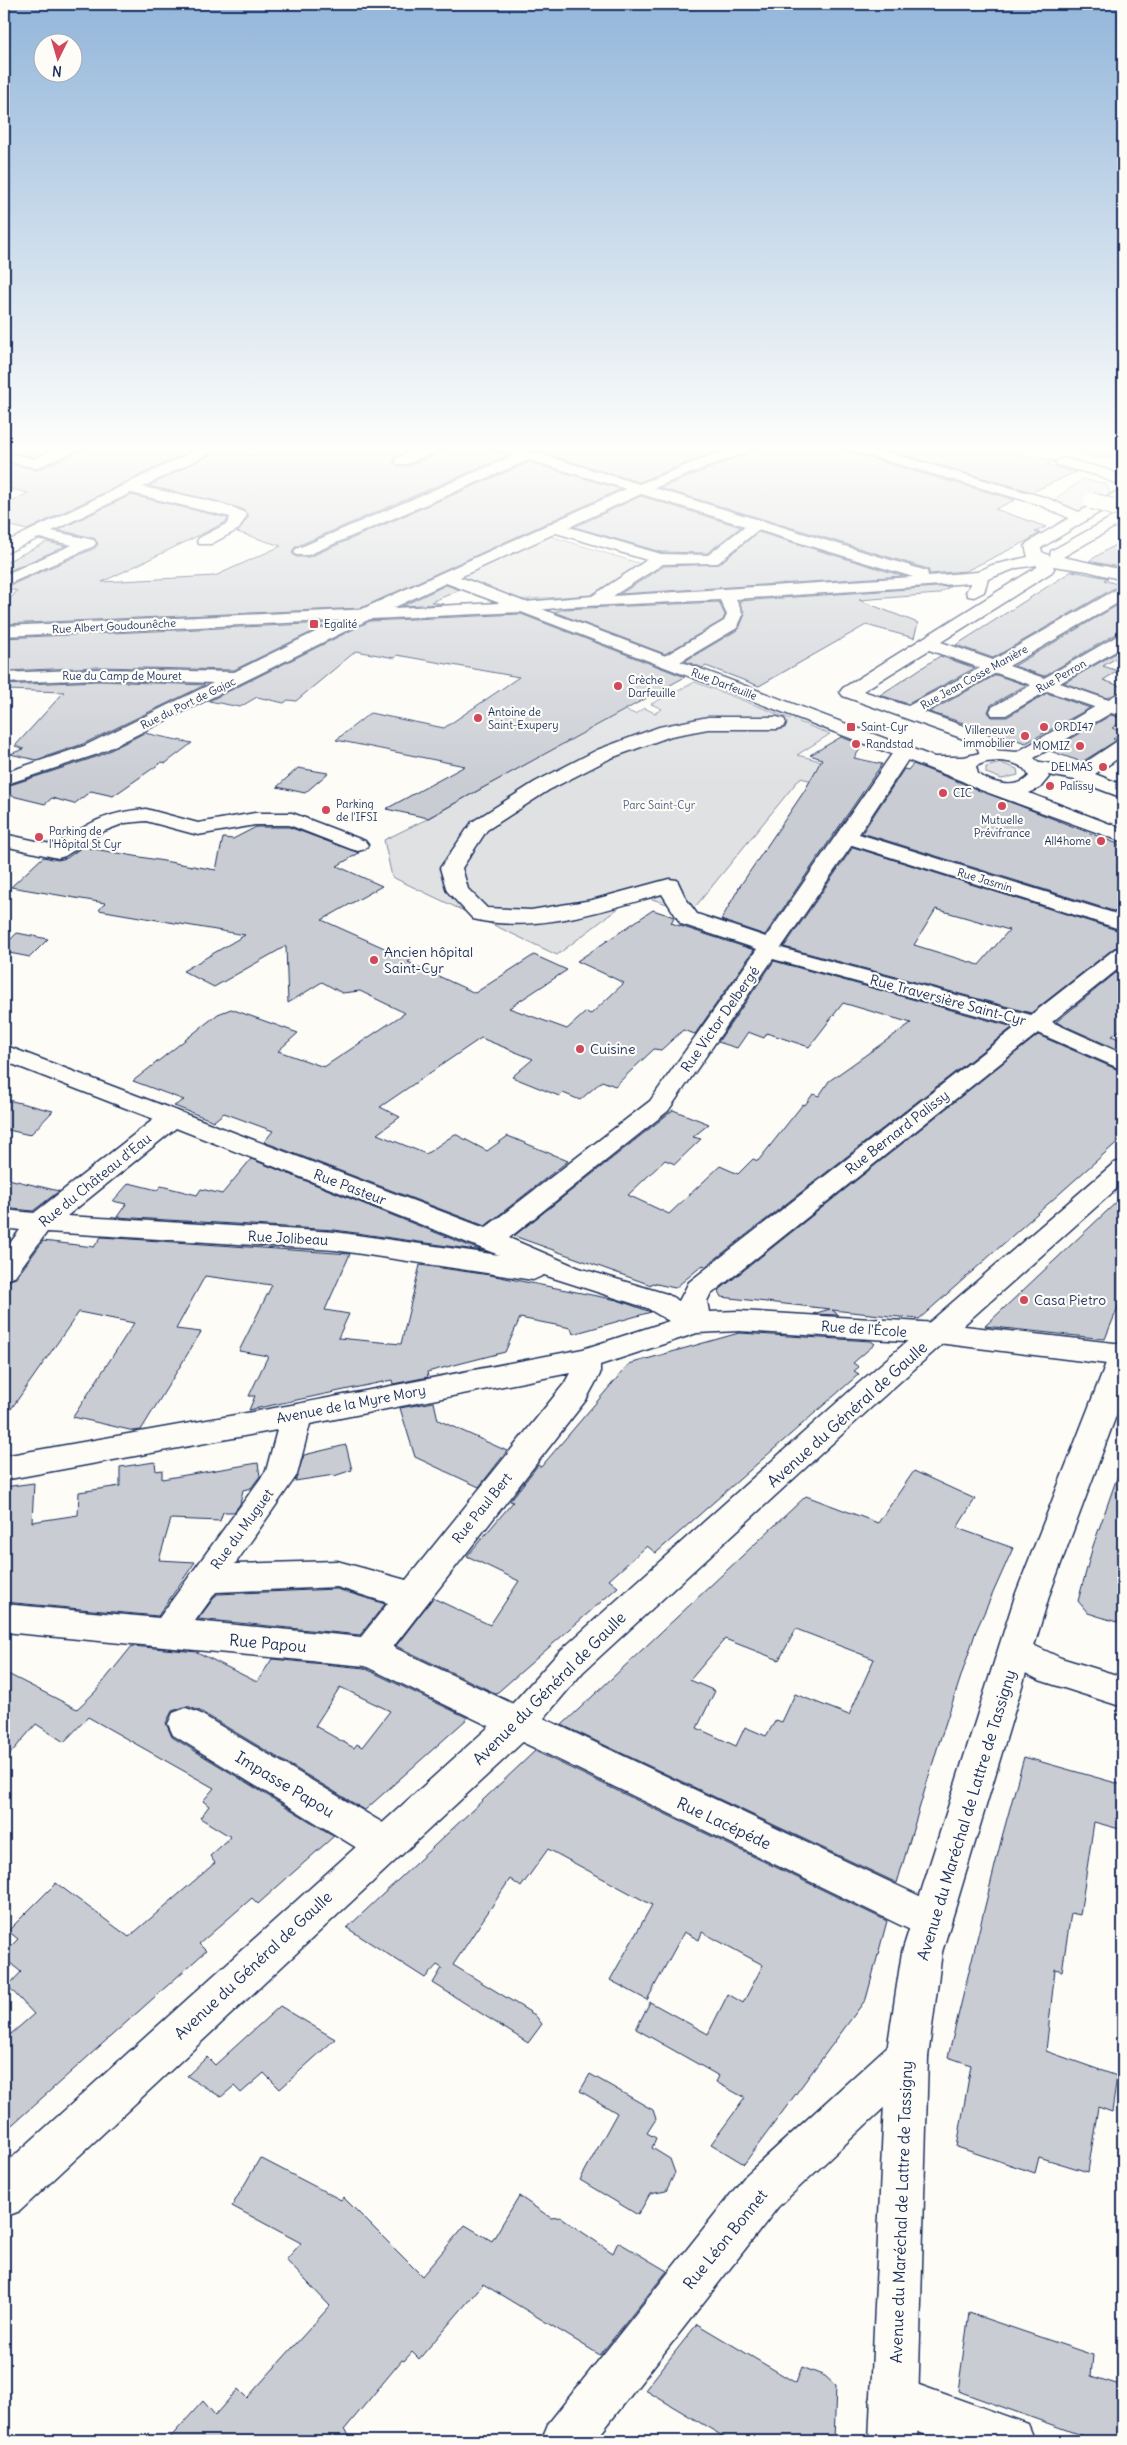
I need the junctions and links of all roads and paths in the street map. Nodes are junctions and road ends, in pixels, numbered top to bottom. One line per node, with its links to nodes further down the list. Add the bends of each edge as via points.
1 (52, 559): 13 (street)
2 (489, 559): 11 (street, Rue du Port de Gajac)
3 (665, 559): 16 (street)
4 (670, 559): 5 (street)
5 (713, 559)
6 (872, 559): 12 (street)
7 (1038, 559): 9 (street)
8 (1055, 559): 9 (street)
9 (1043, 567): 10 (street, via 1063,562 1077,563); 12 (street, Rue Albert Goudounêche, via 1023,561 997,566 977,585); 21 (street, via 1002,599)
10 (1123, 575)
11 (447, 578): 17 (street, Rue Darfeuille); 18 (street, Rue du Port de Gajac)
12 (937, 579): 14 (street, Rue Albert Goudounêche)
13 (4, 581)
14 (725, 593): 16 (street, Rue Albert Goudounêche); 22 (street, via 735,615 732,624)
15 (1123, 593): 23 (street, Rue Jean Cosse Manière)
16 (598, 600): 17 (street, Rue Albert Goudounêche)
17 (523, 607): 18 (street, Rue Albert Goudounêche); 22 (street, Rue Darfeuille)
18 (366, 614): 19 (street, Rue Albert Goudounêche); 25 (street, Rue du Port de Gajac)
19 (4, 632)
20 (1123, 640): 26 (street, Rue Perron)
21 (926, 643): 23 (street); 29 (street, via 849,692)
22 (667, 662): 32 (street, Rue Darfeuille)
23 (996, 666): 26 (street); 29 (street, Rue Jean Cosse Manière)
24 (4, 678): 25 (street, Rue du Camp de Mouret, via 99,674)
25 (241, 678): 37 (street, Rue du Port de Gajac, via 91,750)
26 (1047, 684): 27 (street); 28 (street, Rue Perron)
27 (1119, 705): 35 (street)
28 (999, 712)
29 (909, 713): 33 (street, Rue Jean Cosse Manière, via 984,739)
30 (777, 723): 46 (street, Rue Traversière Saint-Cyr, via 708,723 666,731 604,754 542,786 480,826 451,868 458,891 481,914 531,917 594,906 669,884 689,919)
31 (1123, 746): 36 (street)
32 (914, 756): 34 (street, Rue Darfeuille); 42 (street, Rue Victor Delbergé)
33 (990, 756): 34 (street); 35 (street)
34 (969, 770): 38 (street, Rue Darfeuille, via 982,785)
35 (1028, 770): 36 (street); 38 (street, via 1023,788); 40 (street)
36 (1080, 775): 39 (street)
37 (4, 779)
38 (1000, 789): 40 (street, Rue Darfeuille)
39 (1123, 792)
40 (1056, 809): 41 (street, Rue Darfeuille)
41 (1123, 836)
42 (847, 837): 45 (street, Rue Jasmin); 46 (street, Rue Victor Delbergé)
43 (4, 840): 44 (street, via 58,852 97,827 121,817 146,815 198,829 255,819 292,819)
44 (358, 846)
45 (1123, 922)
46 (769, 948): 48 (street, Rue Traversière Saint-Cyr); 55 (street, Rue Victor Delbergé, via 659,1106)
47 (1123, 954): 48 (street, Rue Bernard Palissy)
48 (1035, 1023): 50 (street, Rue Traversière Saint-Cyr); 58 (street, Rue Bernard Palissy, via 699,1289 693,1302)
49 (4, 1052): 51 (street, Rue Pasteur)
50 (1123, 1063)
51 (172, 1118): 54 (street, Rue du Château d'Eau); 55 (street, Rue Pasteur)
52 (1123, 1169): 59 (street, Avenue du Général de Gaulle)
53 (4, 1219): 54 (street, Rue Jolibeau)
54 (40, 1223): 56 (street, Rue du Château d'Eau); 57 (street, Rue Jolibeau, via 335,1241)
55 (488, 1240): 57 (street, Rue Pasteur)
56 (4, 1270)
57 (569, 1276): 58 (street, Rue Pasteur, via 658,1301)
58 (695, 1323): 59 (street, Rue de l'École, via 739,1321); 61 (street, Avenue de la Myre Mory)
59 (938, 1333): 60 (street, Rue de l'École); 72 (street, Avenue du Général de Gaulle, via 571,1662)
60 (1123, 1356): 69 (street, Avenue du Maréchal de Lattre de Tassigny, via 1033,1593)
61 (585, 1359): 62 (street, Avenue de la Myre Mory); 65 (street, Rue Paul Bert, via 584,1374 575,1392)
62 (297, 1415): 63 (street, Avenue de la Myre Mory); 64 (street, Rue du Muguet, via 281,1475)
63 (4, 1468)
64 (206, 1579): 65 (street, via 337,1574); 67 (street, Rue du Muguet)
65 (412, 1596): 68 (street, Rue Paul Bert)
66 (4, 1618): 67 (street, Rue Papou)
67 (167, 1634): 68 (street, Rue Papou)
68 (369, 1652): 72 (street, Rue Papou)
69 (1016, 1652): 70 (street, via 1051,1670); 74 (street, Avenue du Maréchal de Lattre de Tassigny)
70 (1123, 1692)
71 (186, 1724): 73 (street, Impasse Papou)
72 (516, 1725): 73 (street, Avenue du Général de Gaulle); 74 (street, Rue Lacépéde)
73 (384, 1844): 76 (street, Avenue du Général de Gaulle)
74 (931, 1921): 75 (street, Avenue du Maréchal de Lattre de Tassigny, via 922,1952)
75 (907, 2057): 77 (street, Avenue du Maréchal de Lattre de Tassigny); 78 (street, Rue Léon Bonnet, via 762,2191)
76 (4, 2195)
77 (894, 2420): 79 (street)
78 (565, 2441)
79 (1011, 2441)

